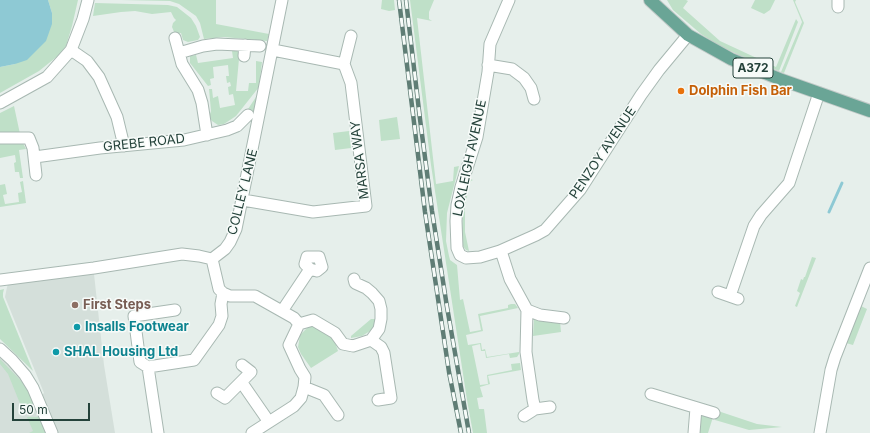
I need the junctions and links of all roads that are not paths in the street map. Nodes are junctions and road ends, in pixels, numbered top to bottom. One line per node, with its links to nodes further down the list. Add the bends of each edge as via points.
1 (88, 0): 9 (street, via 81,27)
2 (282, 0): 10 (street, COLLEY LANE)
3 (509, 0): 13 (street, LOXLEIGH AVENUE, via 490,44)
4 (650, 0): 6 (main road, A372)
5 (351, 36): 12 (street)
6 (688, 36): 15 (main road, A372, via 731,59); 25 (street, PENZOY AVENUE, via 641,95 580,190 541,233)
7 (175, 38): 11 (street)
8 (260, 46): 11 (street, via 244,50 231,44 203,46)
9 (71, 50): 16 (street, via 47,77); 21 (street, via 87,61 99,77 117,117)
10 (273, 50): 12 (street); 24 (street, COLLEY LANE)
11 (179, 53): 19 (street, via 182,64 198,90)
12 (344, 64): 24 (street, MARSA WAY, via 351,83 366,206 312,212)
13 (488, 65): 14 (street, via 512,69); 26 (street, LOXLEIGH AVENUE, via 477,137 457,206)
14 (535, 91)
15 (819, 93): 17 (main road, A372); 32 (street, via 791,177 785,189 760,215 754,226 734,298)
16 (0, 103)
17 (870, 111)
18 (248, 115): 19 (street, GREBE ROAD, via 237,126)
19 (207, 135): 21 (street, GREBE ROAD)
20 (0, 138): 22 (street, via 29,138)
21 (124, 146): 22 (street, GREBE ROAD)
22 (35, 157): 23 (street)
23 (36, 175)
24 (243, 200): 27 (street, COLLEY LANE, via 236,230 230,242)
25 (501, 251): 26 (street, PENZOY AVENUE, via 470,258 463,257); 35 (street, via 510,279)
26 (458, 252)
27 (212, 259): 30 (street, via 182,254); 33 (street, via 219,289)
28 (870, 268): 59 (street, via 831,370)
29 (310, 269): 36 (street)
30 (0, 280)
31 (354, 280): 39 (street, via 372,292 379,301 379,330)
32 (718, 292)
33 (223, 293): 36 (street, via 230,296 255,296); 42 (street, via 219,325 194,360)
34 (175, 310): 42 (street, via 134,316 140,362)
35 (527, 310): 37 (street, via 540,315); 49 (street, via 526,352)
36 (282, 311): 38 (street)
37 (564, 318)
38 (299, 324): 39 (street, via 313,320 335,333 343,344 353,346); 44 (street, via 289,345 305,377)
39 (371, 340): 47 (street, via 381,347 384,353 391,398)
40 (0, 349): 55 (street, via 25,375)
41 (242, 365): 43 (street, via 251,372)
42 (148, 367): 56 (street)
43 (242, 383): 45 (street, via 225,398); 54 (street)
44 (304, 387): 52 (street, via 324,395); 54 (street, via 301,398 294,406)
45 (218, 393)
46 (651, 394): 50 (street)
47 (378, 400)
48 (550, 407): 49 (street)
49 (536, 408): 53 (street)
50 (696, 408): 51 (street); 58 (street)
51 (714, 413)
52 (338, 415)
53 (524, 416)
54 (269, 422): 57 (street)
55 (52, 433)
56 (158, 433)
57 (252, 433)
58 (694, 433)
59 (820, 433)

